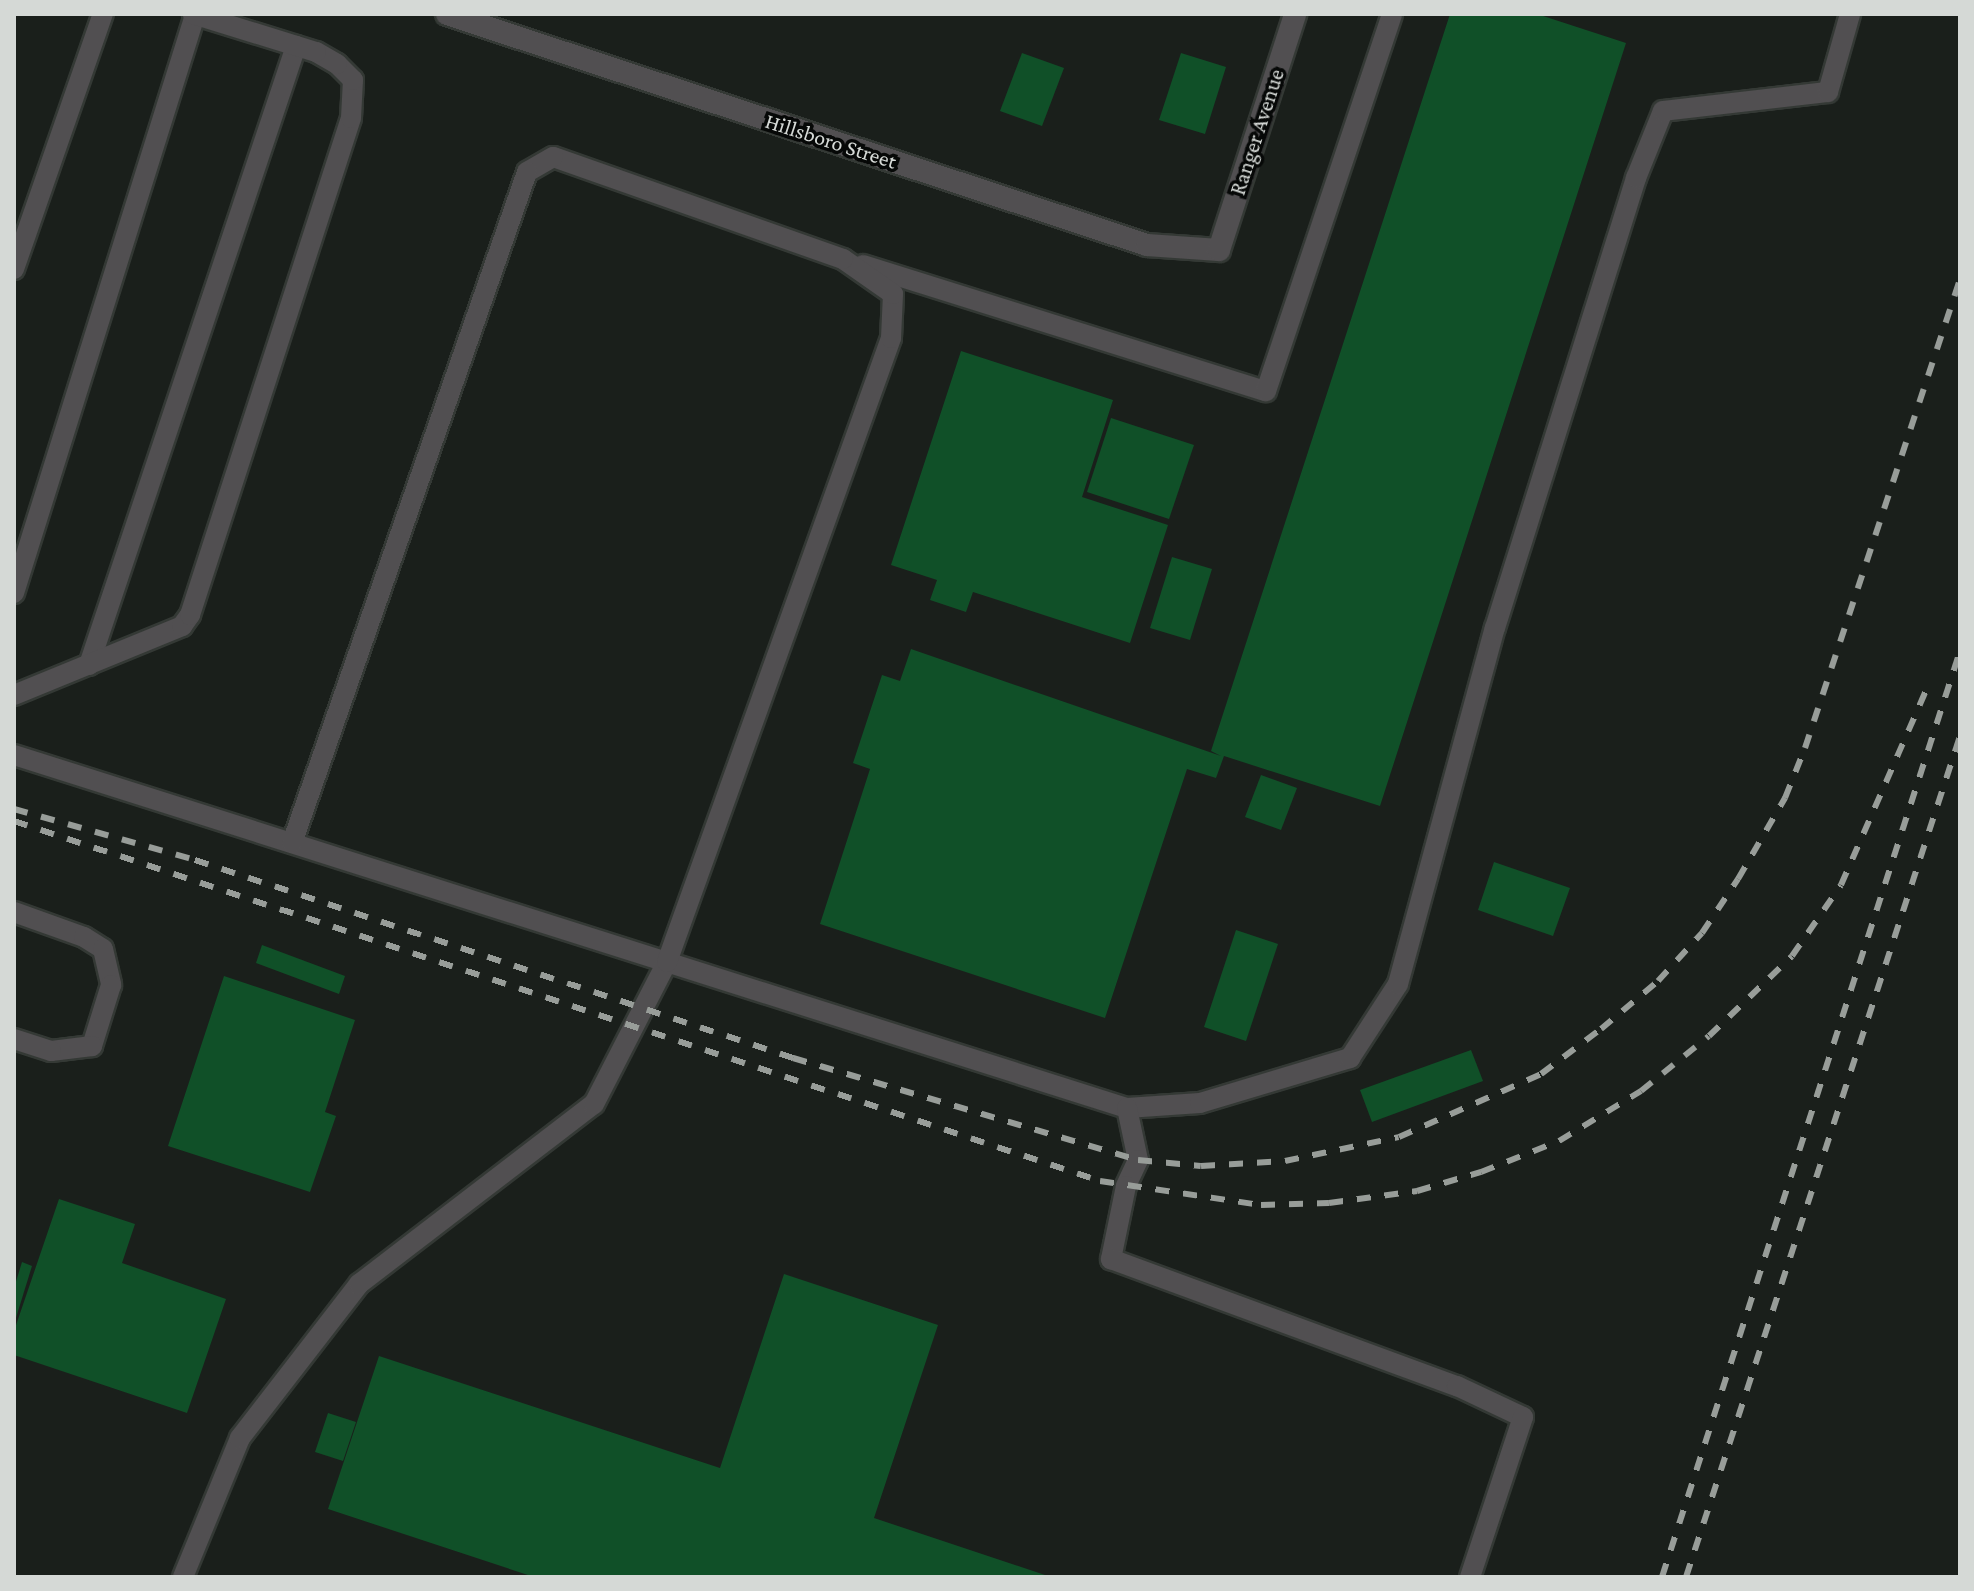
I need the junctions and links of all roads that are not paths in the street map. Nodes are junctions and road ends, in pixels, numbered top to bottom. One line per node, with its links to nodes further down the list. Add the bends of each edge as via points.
1 (103, 14): 10 (lane)
2 (194, 14): 7 (lane); 11 (lane)
3 (447, 14): 8 (street, Hillsboro Street, via 1147,245)
4 (1295, 14): 8 (street, Ranger Avenue)
5 (1392, 14): 9 (lane, via 1266,391)
6 (1850, 14): 19 (lane, via 1828,92 1663,111 1636,178 1495,628 1398,984 1350,1058 1200,1103)
7 (296, 46): 12 (lane); 12 (lane, via 337,64 353,80 351,118 190,615 182,626)
8 (1219, 250)
9 (843, 259): 15 (lane, via 553,157 527,172); 17 (lane, via 893,294 891,338)
10 (14, 269)
11 (14, 593)
12 (89, 665): 13 (lane)
13 (14, 695)
14 (14, 755): 15 (lane)
15 (292, 843): 17 (lane)
16 (14, 912): 18 (lane, via 103,949 111,985 92,1046 51,1051)
17 (667, 962): 19 (lane); 20 (lane, via 594,1104 359,1284 240,1438)
18 (14, 1039)
19 (1127, 1108): 21 (lane, via 1138,1160 1126,1186 1111,1259 1457,1386 1523,1417)
20 (183, 1577)
21 (1470, 1577)

